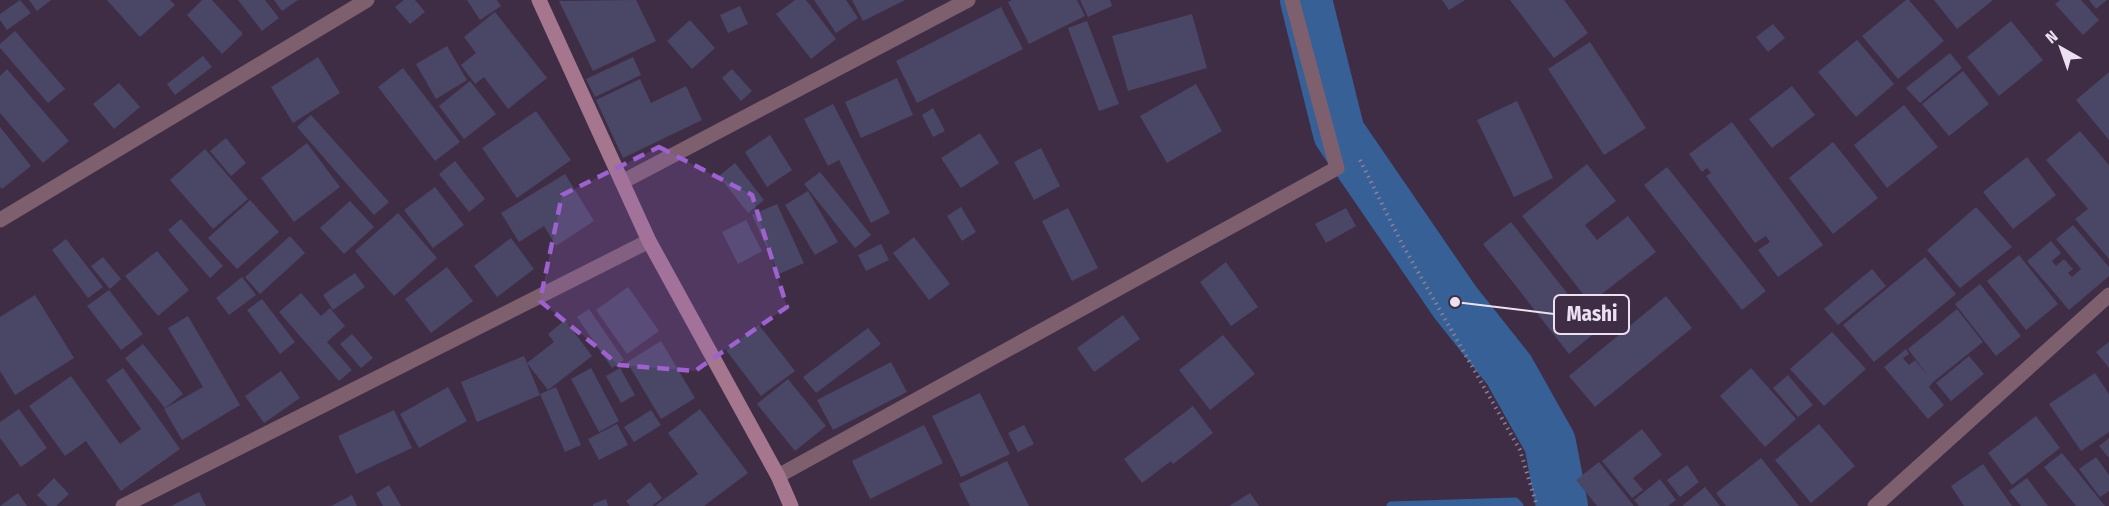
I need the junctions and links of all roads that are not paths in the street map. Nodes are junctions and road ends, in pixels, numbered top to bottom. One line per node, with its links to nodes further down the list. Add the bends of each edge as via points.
1 (367, 0): 6 (street)
2 (539, 0): 5 (street)
3 (968, 0): 5 (street)
4 (1292, 0): 9 (street, via 1337,168)
5 (622, 182): 7 (street)
6 (0, 220)
7 (649, 241): 9 (street); 10 (street)
8 (2109, 295): 12 (street)
9 (778, 476): 11 (street)
10 (123, 506)
11 (791, 506)
12 (1875, 506)

